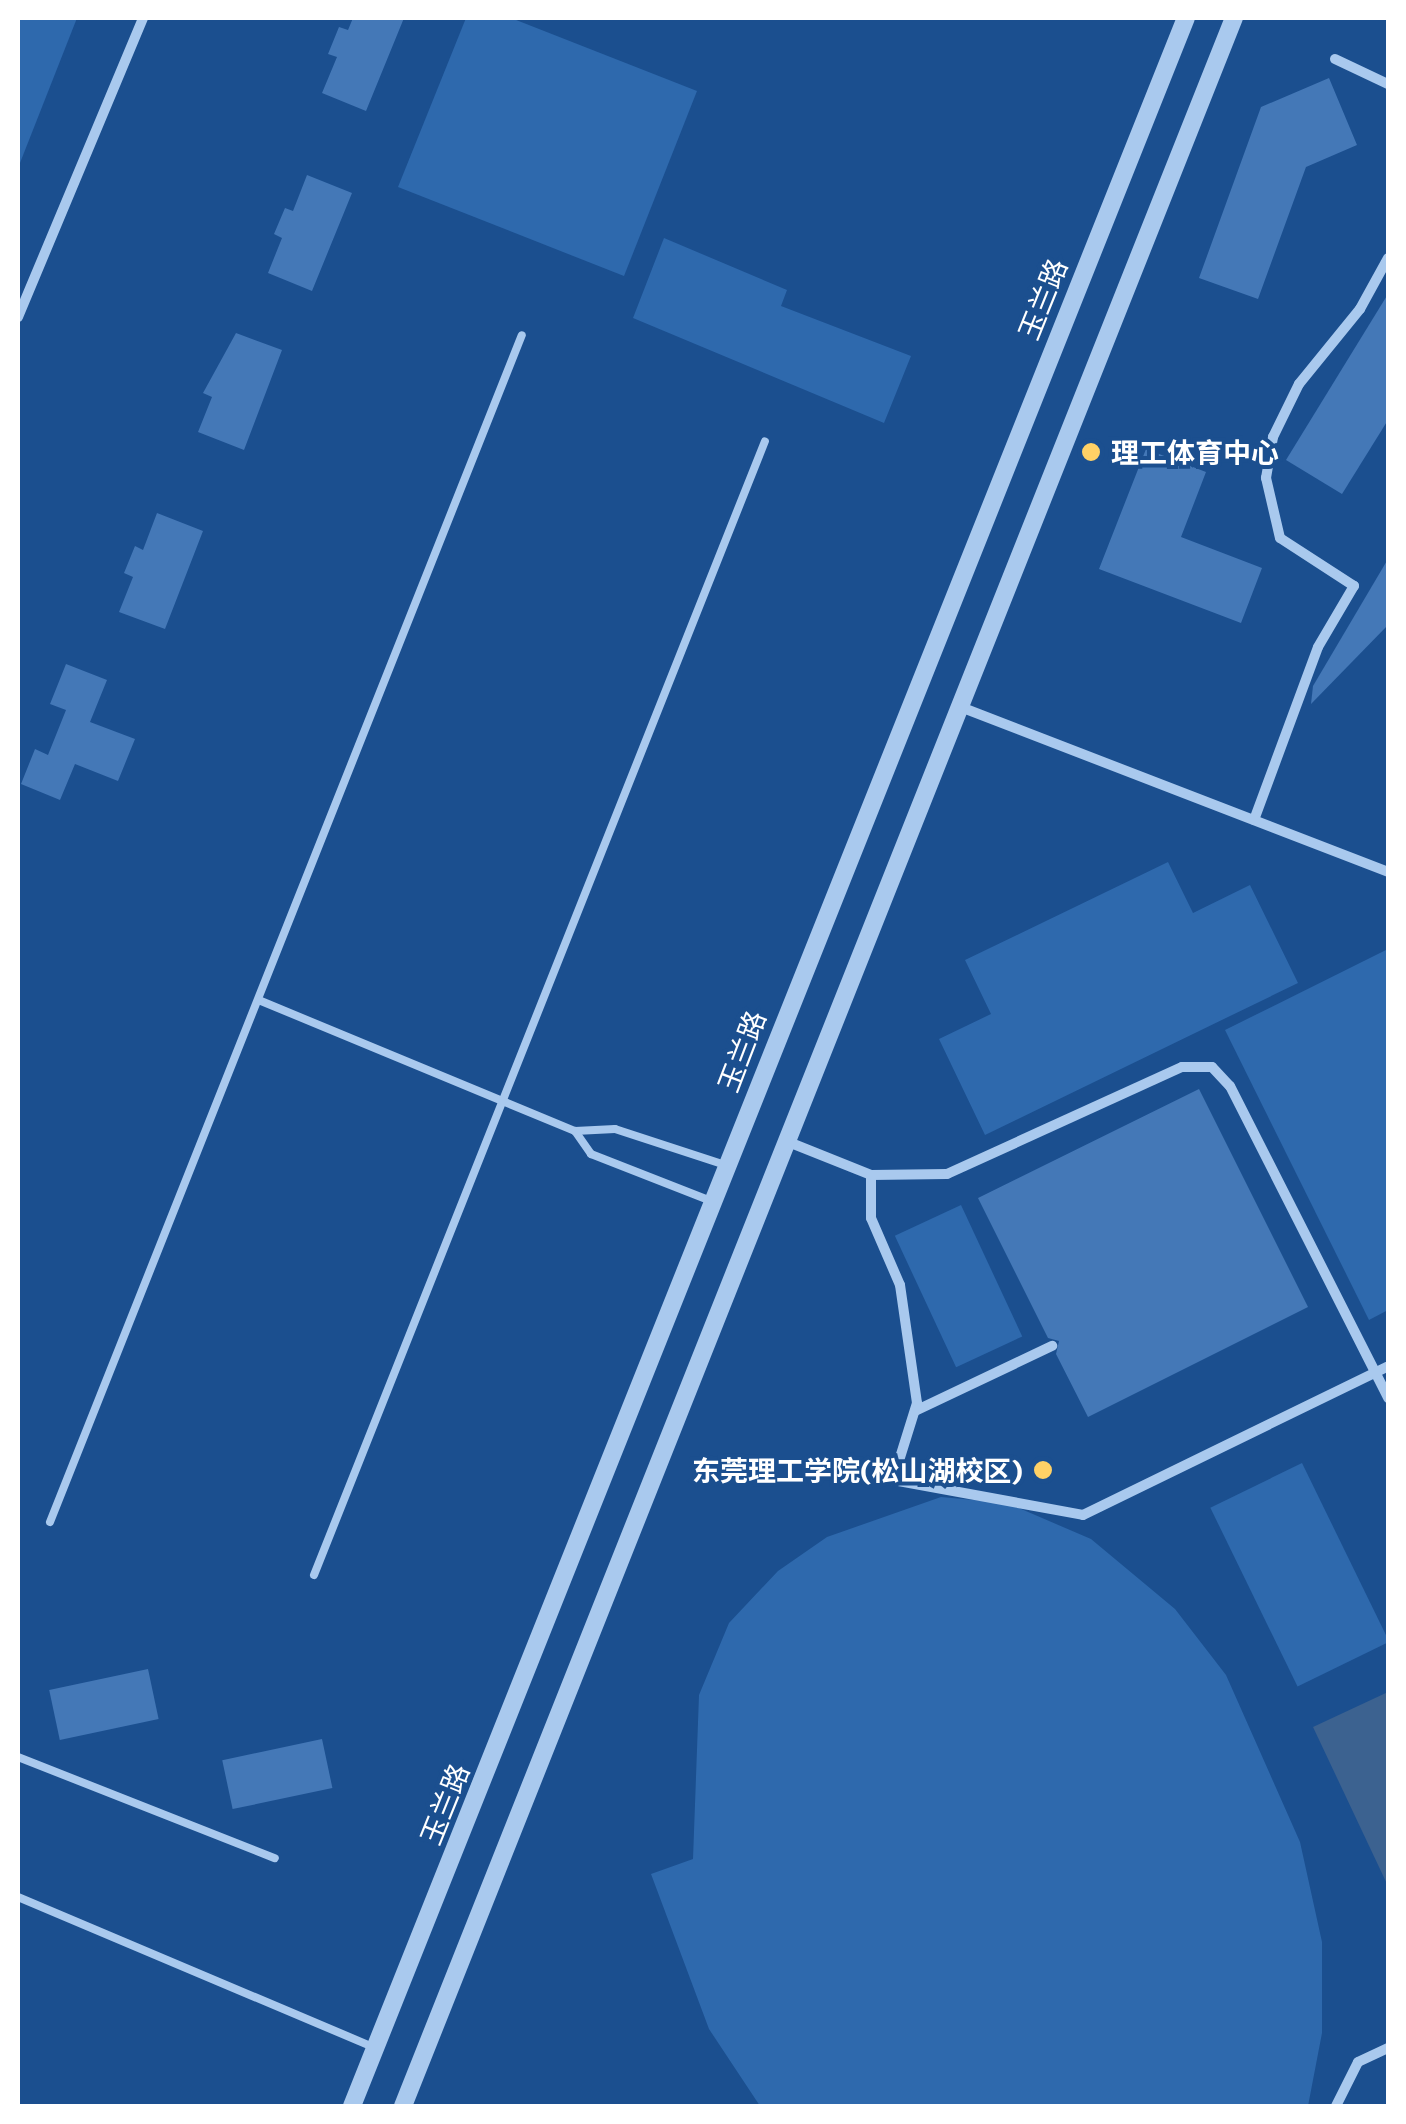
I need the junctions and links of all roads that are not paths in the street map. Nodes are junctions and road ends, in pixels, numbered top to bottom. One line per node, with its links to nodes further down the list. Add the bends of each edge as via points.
1 (143, 18): 7 (street)
2 (1186, 18): 17 (street, 玉兰路)
3 (1234, 18): 10 (street)
4 (1336, 59): 5 (street)
5 (1388, 84)
6 (1388, 258): 11 (street, via 1360,309 1299,384 1273,437 1266,478 1280,538 1354,586 1318,647)
7 (18, 317)
8 (522, 336): 13 (lane)
9 (765, 441): 14 (lane)
10 (958, 706): 11 (street); 16 (street)
11 (1254, 820): 12 (street)
12 (1388, 872)
13 (261, 1001): 14 (lane); 25 (lane)
14 (499, 1099): 15 (lane); 26 (lane)
15 (575, 1131): 17 (lane, via 614,1129); 19 (lane, via 591,1154)
16 (786, 1141): 18 (street); 33 (street)
17 (726, 1165): 19 (street, 玉兰路)
18 (870, 1175): 22 (street, via 947,1174 1182,1067 1212,1067 1230,1086); 24 (street, via 871,1218 900,1285)
19 (711, 1201): 30 (street, 玉兰路)
20 (1052, 1346): 24 (street)
21 (1388, 1366): 22 (street)
22 (1376, 1372): 23 (street); 24 (street, via 1083,1515 893,1480)
23 (1388, 1398)
24 (915, 1412)
25 (50, 1522)
26 (314, 1576)
27 (18, 1757): 28 (lane)
28 (274, 1858)
29 (18, 1898): 30 (lane)
30 (375, 2048): 32 (street, 玉兰路)
31 (1388, 2048): 34 (street, via 1358,2062)
32 (352, 2106)
33 (403, 2106)
34 (1336, 2106)

